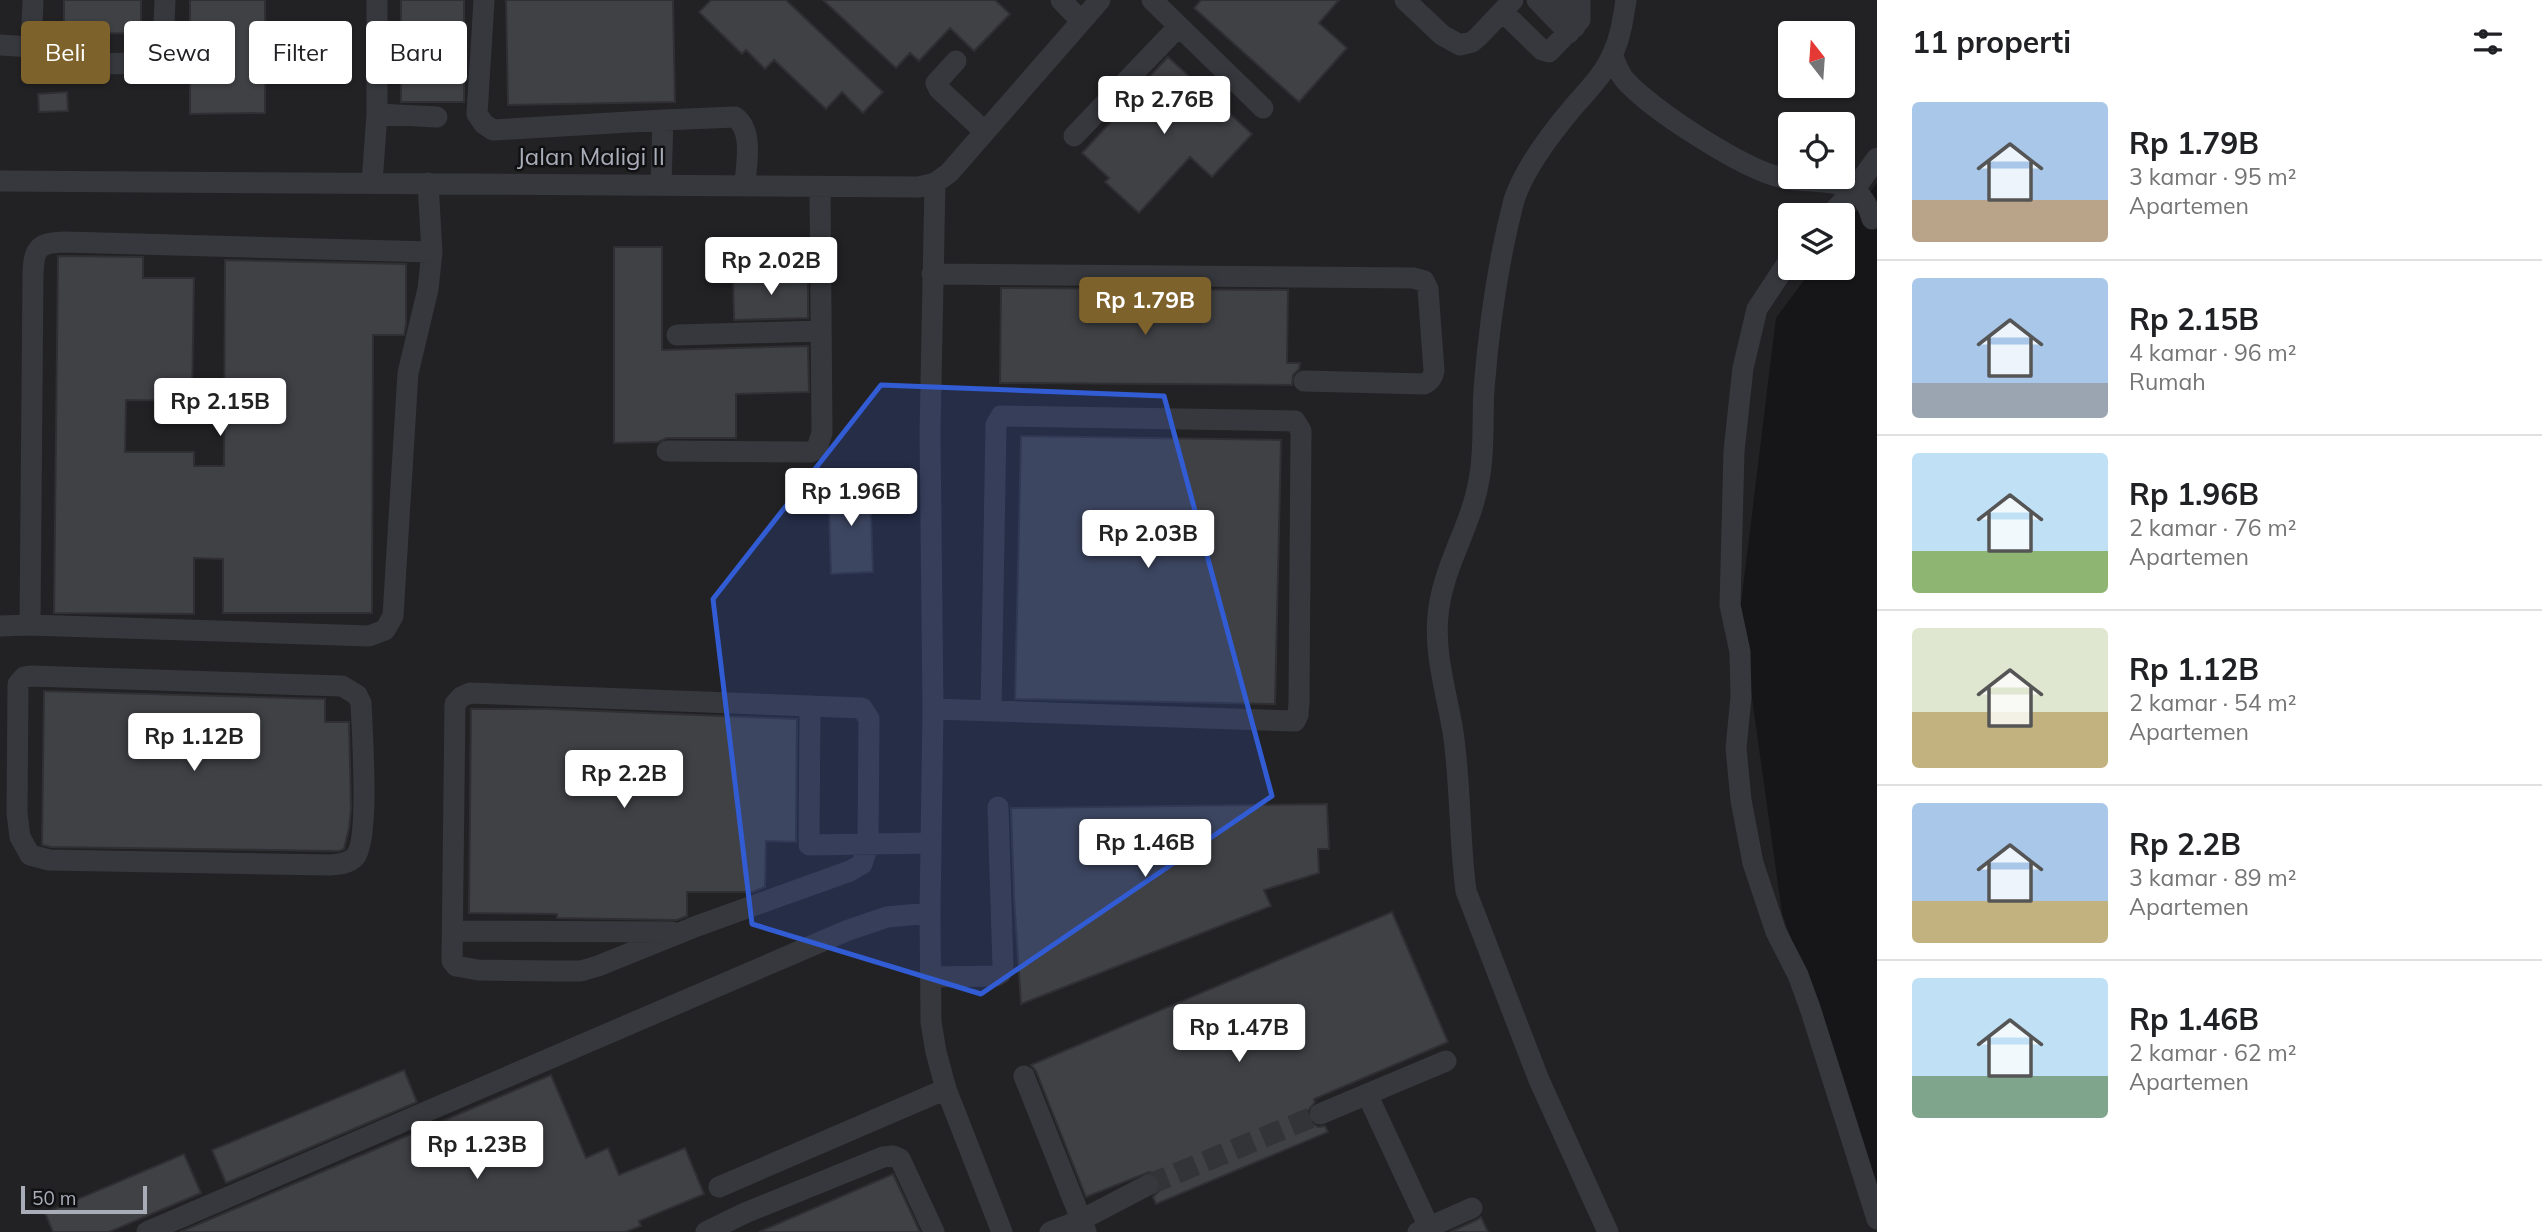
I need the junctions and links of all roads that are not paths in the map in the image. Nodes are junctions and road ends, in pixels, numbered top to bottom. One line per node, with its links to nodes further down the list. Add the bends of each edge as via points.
1 (33, 0): 14 (street)
2 (165, 0): 22 (street, via 163,49 144,62)
3 (377, 0): 24 (street)
4 (484, 0): 26 (street, via 477,114 484,124 493,130)
5 (1061, 0): 15 (street)
6 (1100, 0): 15 (street)
7 (1152, 0): 16 (street)
8 (1405, 0): 13 (street, via 1442,35 1460,44 1472,42)
9 (1537, 0): 17 (street)
10 (1562, 0): 17 (street)
11 (1580, 0): 17 (street, via 1581,17)
12 (1626, 0): 20 (street)
13 (1508, 6): 17 (street, via 1545,52)
14 (33, 21)
15 (1081, 21): 27 (street)
16 (1179, 26): 23 (street); 28 (street)
17 (1572, 30)
18 (0, 45): 19 (street)
19 (21, 46)
20 (1612, 55): 37 (street, via 1622,77 1641,96 1749,167 1782,178 1842,184); 76 (street, via 1536,158 1514,200 1490,334 1480,479 1443,583 1437,619 1453,733 1466,891 1539,1080)
21 (956, 61): 27 (street, via 936,83)
22 (110, 62)
23 (1263, 108)
24 (377, 114): 25 (street); 31 (street)
25 (437, 117)
26 (663, 120): 34 (street); 35 (street, via 735,117 742,122 747,139)
27 (985, 132): 33 (street)
28 (1074, 136)
29 (1877, 158): 37 (street)
30 (0, 181): 31 (street, Jalan Maligi II)
31 (372, 183): 32 (street, Jalan Maligi II)
32 (428, 183): 34 (street, Jalan Maligi II); 40 (street)
33 (935, 183): 36 (street, Jalan Maligi II); 41 (street)
34 (661, 184): 35 (street, Jalan Maligi II)
35 (745, 185): 36 (street, Jalan Maligi II)
36 (820, 188): 43 (street)
37 (1854, 190): 38 (street); 39 (street)
38 (1842, 203)
39 (1872, 219)
40 (432, 252): 47 (street, via 408,373 393,616 385,630 369,636); 47 (street, via 65,242 37,249 33,258)
41 (932, 274): 45 (street, via 1424,281 1434,371 1429,381); 51 (street)
42 (1778, 277): 68 (street, via 1757,309 1743,368 1734,451 1730,605 1740,652 1739,787 1754,863 1776,932 1806,997)
43 (821, 331): 44 (street); 46 (street, via 822,433 817,448 811,452)
44 (677, 335)
45 (1304, 381)
46 (667, 451)
47 (30, 625): 48 (street)
48 (0, 626)
49 (9, 703): 49 (street, via 20,837 30,855 49,860 330,865 344,864 360,849 361,704 342,686 32,676 18,684)
50 (810, 706): 55 (street, via 858,707 868,715); 55 (street, via 809,845); 57 (street, via 461,696 455,704)
51 (933, 709): 52 (street); 54 (street)
52 (991, 710): 52 (street, via 996,425 1001,416 1295,421 1301,431 1299,702 1295,721)
53 (998, 807): 59 (street, via 1001,973)
54 (931, 843): 55 (street); 56 (street)
55 (869, 845): 58 (street, via 862,864 850,871)
56 (930, 913): 59 (street); 71 (street, via 887,917 846,931)
57 (453, 931): 58 (street); 58 (street, via 452,961 456,966 557,971 598,966)
58 (681, 933)
59 (932, 977): 62 (street, via 931,1022)
60 (1446, 1061): 63 (street)
61 (1024, 1076): 69 (street)
62 (946, 1089): 66 (street); 74 (street)
63 (1367, 1094): 64 (street); 70 (street)
64 (1320, 1114)
65 (1148, 1185): 69 (street)
66 (719, 1187)
67 (1472, 1208): 70 (street)
68 (1877, 1219)
69 (1084, 1226): 75 (street)
70 (1424, 1230)
71 (147, 1232)
72 (706, 1232): 73 (street, via 893,1156 900,1158)
73 (934, 1232)
74 (1002, 1232)
75 (1050, 1232)
76 (1608, 1232)

